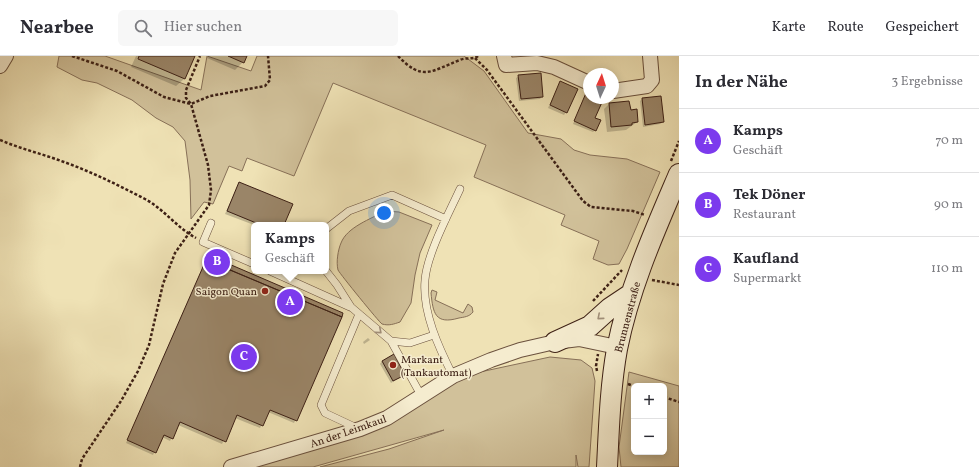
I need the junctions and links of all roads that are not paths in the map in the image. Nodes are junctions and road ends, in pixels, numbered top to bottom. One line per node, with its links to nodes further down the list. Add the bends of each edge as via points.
1 (6, 56): 4 (street)
2 (504, 56): 5 (street, via 506,65 538,63 554,66)
3 (650, 56): 6 (street, via 652,80 647,86)
4 (0, 66)
5 (583, 80)
6 (619, 90)
7 (679, 174): 15 (main road, Brunnenstraße)
8 (460, 189): 9 (lane)
9 (446, 219): 11 (lane, via 392,195 348,211); 18 (lane, via 425,280)
10 (211, 223): 12 (lane, via 203,242)
11 (329, 226)
12 (251, 263)
13 (278, 274): 16 (lane)
14 (328, 274): 16 (lane)
15 (635, 285): 20 (main road, one-way to 20, via 590,326); 21 (main road, Brunnenstraße)
16 (351, 307): 17 (lane)
17 (359, 314): 19 (lane, one-way to 19); 24 (lane, via 321,405 324,413)
18 (434, 335): 19 (lane, via 410,343); 22 (lane)
19 (391, 341): 23 (lane)
20 (555, 342): 21 (street, An der Leimkaul, via 579,339); 22 (street, An der Leimkaul, via 491,360)
21 (617, 347): 26 (main road, Brunnenstraße, via 612,379)
22 (453, 376): 23 (street, An der Leimkaul)
23 (422, 396): 24 (street, An der Leimkaul, via 387,418)
24 (360, 429): 25 (street, An der Leimkaul)
25 (231, 467)
26 (607, 467)

